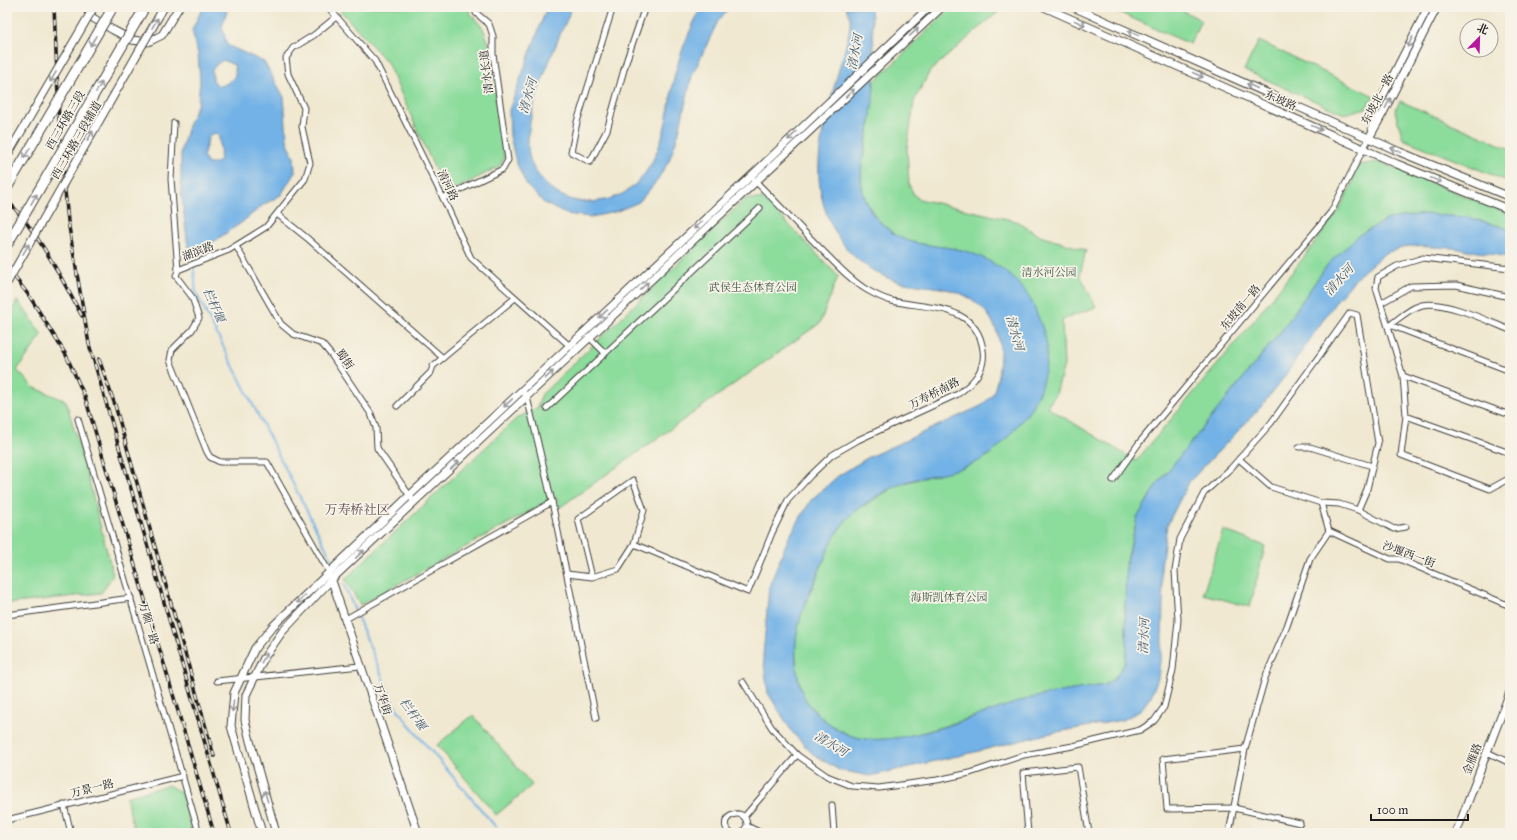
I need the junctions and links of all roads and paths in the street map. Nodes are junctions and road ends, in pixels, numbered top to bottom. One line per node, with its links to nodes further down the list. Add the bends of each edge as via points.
1 (85, 7): 6 (street, via 93,18 113,30 132,40 148,42 162,35)
2 (94, 7): 22 (street, one-way to 22, bridge)
3 (113, 7): 24 (highway, 西三环路三段, one-way to 24, bridge)
4 (145, 7): 30 (highway, 西三环路三段, one-way to 4, bridge)
5 (164, 7): 34 (street, 西三环路三段辅道, one-way to 5, bridge)
6 (178, 7)
7 (328, 7): 17 (street, 清河路)
8 (475, 7): 26 (street, 清水长道, via 476,13 488,24 493,36 493,54 508,160 503,169)
9 (613, 7): 10 (street, via 577,122 571,152 590,162 607,130)
10 (645, 7)
11 (928, 7): 18 (street)
12 (942, 7): 18 (street, one-way to 12)
13 (1044, 7): 21 (street, 东坡路, one-way to 21)
14 (1073, 7): 20 (street, 东坡路, one-way to 14)
15 (1428, 7): 20 (street, 东坡北一路, one-way to 20, via 1376,109)
16 (1437, 7): 20 (street, 东坡北一路, one-way to 16)
17 (336, 17): 26 (street, 清河路, via 375,62); 29 (street, 湖滨路, via 293,48 286,58 288,74 304,108 302,127 310,164 304,179)
18 (885, 54): 23 (street, one-way to 18, via 822,120); 23 (street, one-way to 23, via 820,109)
19 (174, 123): 33 (street, via 171,179)
20 (1369, 138): 21 (street, 东坡南一路); 25 (street, 东坡路, one-way to 20)
21 (1364, 149): 28 (street, 东坡路, one-way to 28); 57 (street, 东坡南一路, via 1331,212 1139,443)
22 (7, 156)
23 (753, 179): 39 (street, one-way to 23); 40 (street, one-way to 40); 65 (street, 万寿桥南路, via 844,273 867,290 891,301 949,310 963,317 976,329 984,358 972,384 958,394 858,440 832,455 810,476 788,500 748,592)
24 (7, 188)
25 (1510, 197)
26 (443, 198): 36 (street, 清河路, via 471,258)
27 (760, 208): 41 (street)
28 (1510, 210)
29 (277, 214): 31 (street, 湖滨路, via 266,227); 42 (street)
30 (7, 245)
31 (236, 246): 33 (street, 湖滨路); 58 (street, 蜀街, via 281,324 293,334 322,344 332,356 371,414 376,428 377,448)
32 (1510, 268): 37 (street, via 1422,258 1397,266 1378,276 1376,288)
33 (178, 270): 66 (street, 湖滨路, via 176,276 192,297 200,318 172,350 170,360 207,452 210,457 220,462 267,462)
34 (7, 283)
35 (1510, 297): 37 (street, via 1456,285 1411,286)
36 (515, 298): 40 (street, 清河路); 42 (street)
37 (1381, 303): 44 (street)
38 (1510, 330): 43 (street, via 1442,305 1421,305 1403,314 1390,325)
39 (589, 337): 40 (street); 41 (street)
40 (572, 348): 45 (street); 46 (street, one-way to 40)
41 (605, 353): 48 (street)
42 (443, 358): 47 (street)
43 (1510, 371)
44 (1403, 376): 49 (street); 50 (street)
45 (522, 390): 46 (street); 58 (street, one-way to 58)
46 (527, 397): 59 (street, one-way to 46); 60 (street)
47 (397, 406)
48 (547, 408)
49 (1510, 415)
50 (1406, 416): 53 (street); 56 (street, via 1401,455 1490,489)
51 (78, 419): 70 (street, 万顺一路)
52 (1299, 447): 55 (street, via 1310,447)
53 (1510, 453)
54 (1239, 459): 55 (street, via 1271,423 1350,314 1357,316 1378,443); 61 (street, via 1270,487); 83 (street, via 1204,493 1180,539 1175,572 1178,620 1174,670 1164,707 1154,721 1140,730 1024,755 970,773 879,788 852,786 827,776)
55 (1372, 466): 62 (street, via 1367,489)
56 (1510, 478)
57 (1113, 480)
58 (409, 496): 59 (street, 蜀街); 66 (street)
59 (414, 502): 69 (street, one-way to 59)
60 (552, 502): 67 (street); 73 (street)
61 (1321, 503): 62 (street, via 1339,504); 64 (street)
62 (1358, 510): 63 (street, via 1394,528)
63 (1406, 528)
64 (1329, 531): 71 (street, 沙堰西一街, via 1390,559 1399,559); 81 (street, via 1310,559 1287,626 1265,678)
65 (634, 544): 68 (street, via 618,569); 68 (street, via 644,510 633,480 578,519)
66 (329, 572): 69 (street, 万华街); 76 (street, one-way to 76, via 273,626 255,648)
67 (567, 574): 68 (street); 80 (street)
68 (592, 578)
69 (331, 580): 73 (street, 万华街); 75 (street, one-way to 69, via 264,658 282,632)
70 (131, 598): 72 (street); 85 (street, 万顺一路)
71 (1510, 606)
72 (7, 615)
73 (344, 620): 74 (street, 万华街)
74 (360, 666): 75 (street); 97 (street, 万华街)
75 (255, 677): 76 (street); 96 (street, one-way to 75, via 245,720 246,695)
76 (242, 678): 77 (street); 95 (street, one-way to 95, via 234,693 230,726)
77 (217, 681)
78 (743, 682): 83 (street, via 772,728)
79 (1510, 692): 82 (street, 金雁路)
80 (596, 718)
81 (1245, 749): 88 (street); 88 (street, via 1163,759 1167,809)
82 (1487, 752): 84 (street); 105 (street, 金雁路)
83 (797, 754): 89 (street)
84 (1510, 763)
85 (183, 776): 86 (street, 万景一路); 94 (street, 万顺一路)
86 (64, 805): 90 (street, 万景一路); 93 (street)
87 (832, 805): 101 (street)
88 (1234, 808): 91 (street); 104 (street)
89 (744, 817): 92 (street); 98 (street, via 738,814 729,816 726,825)
90 (7, 820)
91 (1300, 823)
92 (747, 826): 99 (street); 100 (street)
93 (71, 833)
94 (199, 833)
95 (262, 833)
96 (276, 833)
97 (418, 833)
98 (731, 833)
99 (742, 833)
100 (762, 833)
101 (834, 833)
102 (1028, 833): 103 (street, via 1023,773 1078,767)
103 (1089, 833)
104 (1229, 833)
105 (1456, 833)

